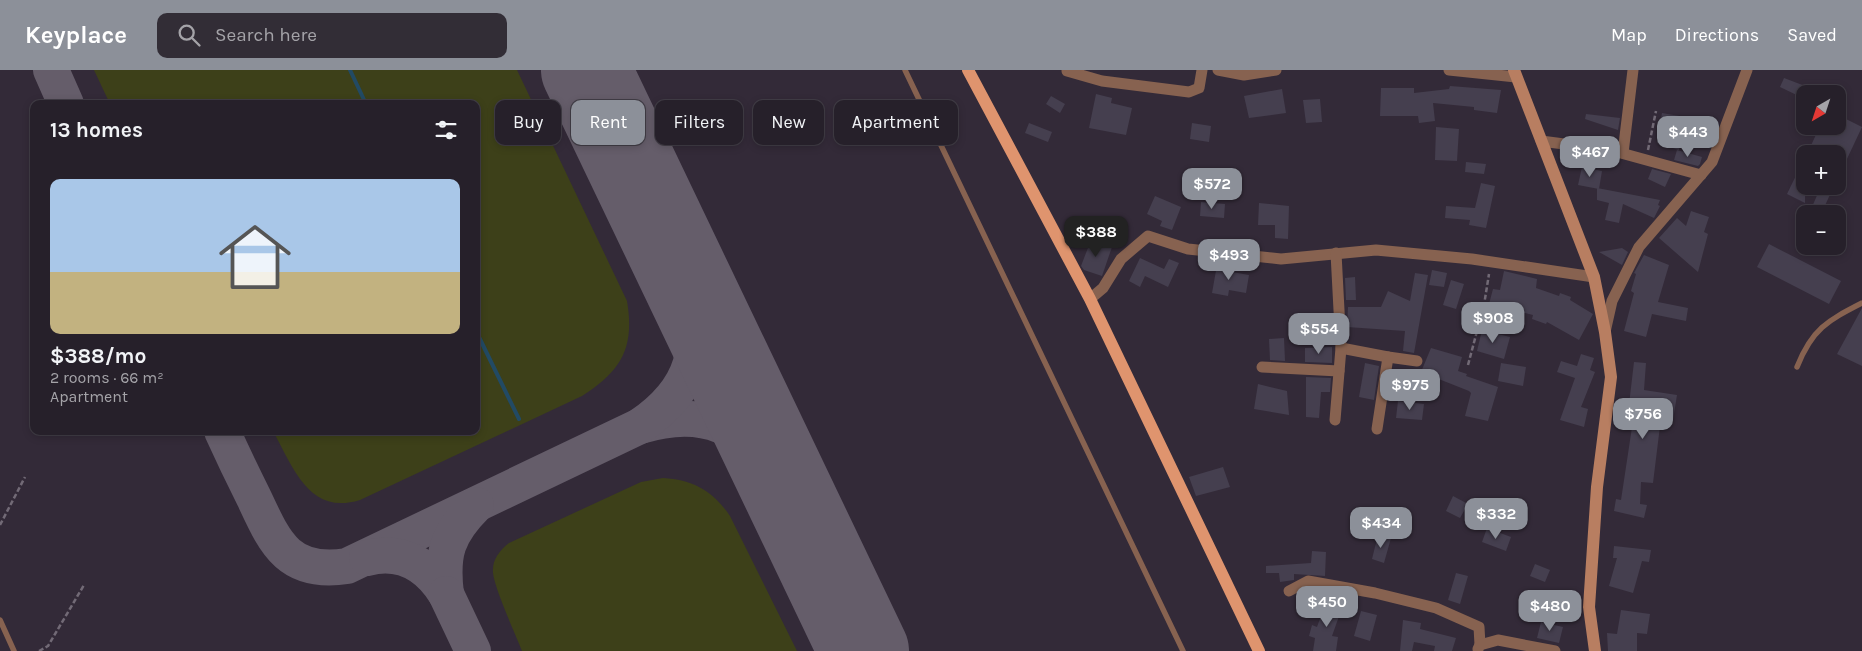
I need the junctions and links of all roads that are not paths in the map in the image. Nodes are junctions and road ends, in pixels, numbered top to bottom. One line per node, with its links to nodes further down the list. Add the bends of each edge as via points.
1 (905, 70): 31 (lane)
2 (968, 70): 16 (main road)
3 (1202, 70): 9 (street, via 1199,88 1190,92 1102,81)
4 (1218, 70): 5 (street, via 1244,75)
5 (1276, 70)
6 (1449, 70): 10 (street)
7 (1633, 70): 12 (street)
8 (1747, 70): 13 (street, via 1712,162)
9 (1067, 71)
10 (1515, 73): 11 (street)
11 (1541, 141): 12 (street); 15 (street)
12 (1623, 153): 13 (street)
13 (1701, 175): 18 (street, via 1639,247 1612,301)
14 (1336, 254): 15 (street, via 1376,250); 16 (street, via 1272,258 1188,249 1148,236 1121,259 1103,288); 19 (street)
15 (1594, 278): 18 (street)
16 (1090, 299): 32 (main road)
17 (1862, 303): 22 (lane, via 1828,320 1806,345)
18 (1605, 332): 34 (street, via 1611,377 1597,487 1589,607)
19 (1341, 348): 20 (street); 24 (street)
20 (1388, 357): 21 (street); 26 (street)
21 (1417, 361)
22 (1797, 367)
23 (1262, 368): 24 (street)
24 (1339, 371): 25 (street)
25 (1335, 420)
26 (1377, 429)
27 (1289, 591): 29 (street, via 1308,581 1436,608 1479,627)
28 (0, 620): 30 (lane)
29 (1479, 648): 33 (street, via 1498,640)
30 (14, 651)
31 (1183, 651)
32 (1259, 651)
33 (1555, 651)
34 (1595, 651)

